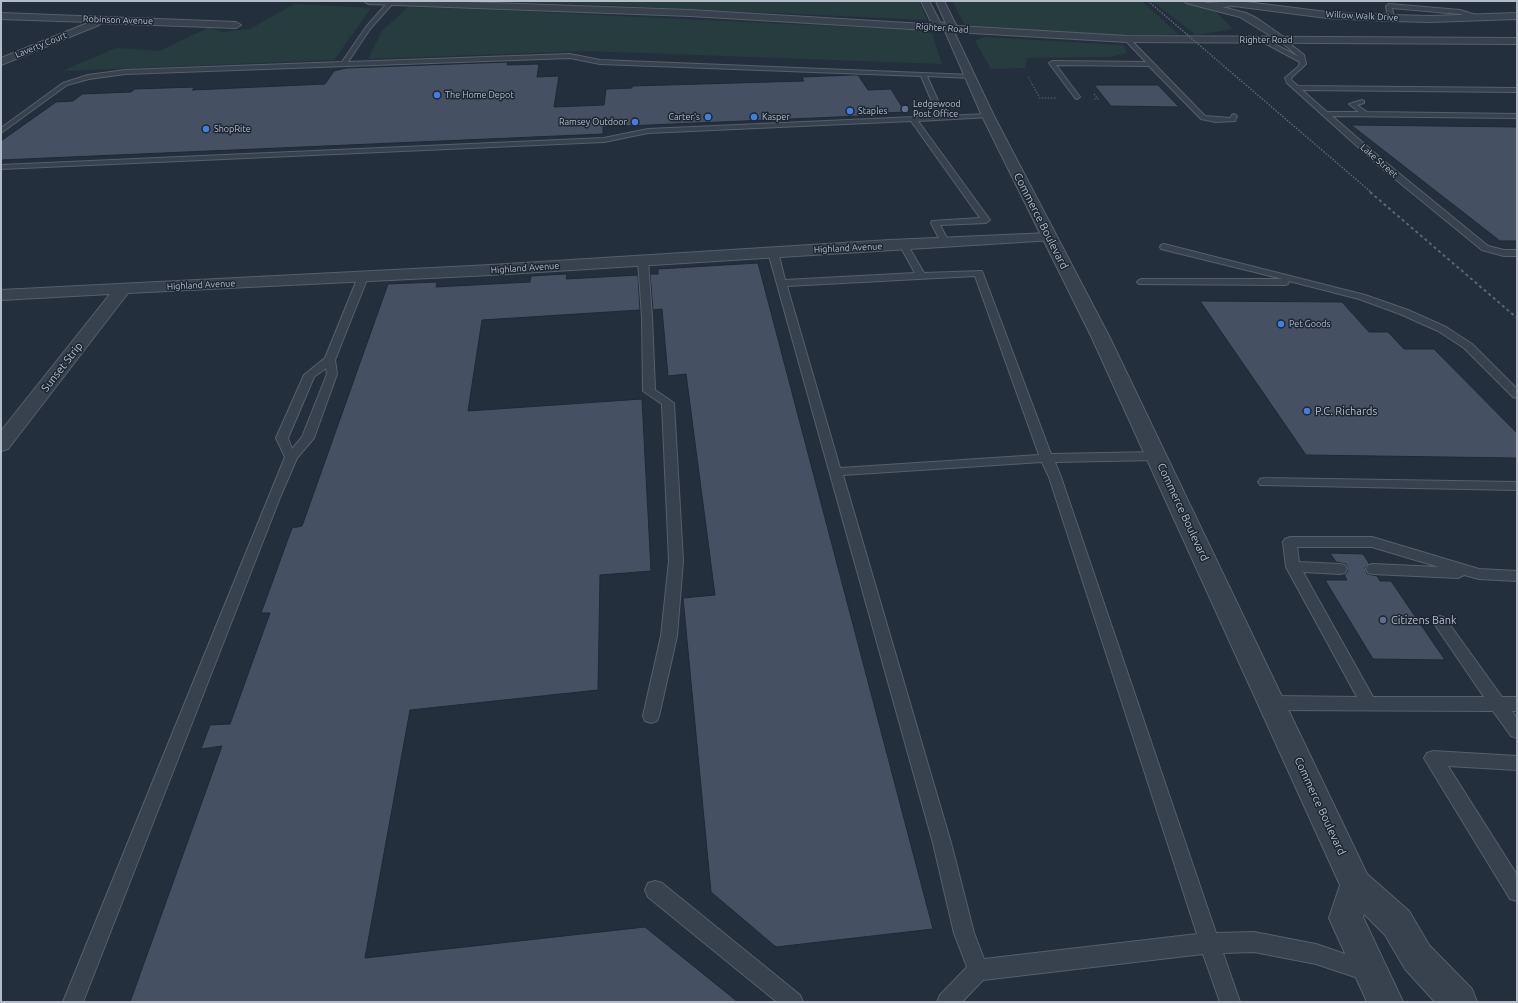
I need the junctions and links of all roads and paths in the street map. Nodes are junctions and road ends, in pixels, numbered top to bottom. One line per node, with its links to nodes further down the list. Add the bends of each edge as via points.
1 (368, 1): 5 (street, Righter Road)
2 (926, 1): 15 (street, Commerce Boulevard, via 936,24)
3 (940, 1): 15 (street, Commerce Boulevard, via 951,25)
4 (1189, 1): 7 (street, Willow Walk Drive)
5 (391, 2): 15 (street, Righter Road, via 660,12); 22 (lane, via 368,28)
6 (1229, 2): 7 (street, Willow Walk Drive); 12 (street, Willow Walk Drive, via 1327,15)
7 (1207, 6): 8 (street, Willow Walk Drive)
8 (1219, 9): 17 (street, Willow Walk Drive); 18 (street, Willow Walk Drive, via 1243,15)
9 (1, 16): 13 (street, Robinson Avenue)
10 (1476, 16): 11 (street, Willow Walk Drive); 12 (street, Willow Walk Drive); 12 (lane, via 1460,12 1389,6)
11 (1517, 16)
12 (1391, 18)
13 (103, 20): 14 (street, Robinson Avenue); 21 (street, Laverty Court)
14 (236, 25)
15 (948, 28): 16 (street, Righter Road); 25 (street, Commerce Boulevard)
16 (1127, 39): 17 (street, Righter Road); 23 (lane)
17 (1263, 40): 18 (street, Righter Road); 20 (lane)
18 (1282, 40): 19 (street, Righter Road); 20 (lane, via 1302,56)
19 (1517, 41)
20 (1302, 61): 27 (lane, via 1301,67 1288,78)
21 (1, 62)
22 (344, 64): 24 (lane, via 570,56 600,62); 41 (lane, via 125,72 88,77 65,84)
23 (1152, 64): 30 (lane, via 1052,63); 37 (lane, via 1203,118 1233,120)
24 (923, 74): 25 (lane); 39 (lane)
25 (970, 76): 36 (street, Commerce Boulevard)
26 (1028, 77): 31 (path, via 1040,98)
27 (1296, 88): 28 (lane); 34 (lane, Lake Street)
28 (1517, 90)
29 (1094, 93): 32 (path, via 1098,99)
30 (1077, 97)
31 (1062, 98)
32 (1091, 99)
33 (1362, 102): 35 (lane, via 1352,104)
34 (1326, 114): 35 (lane); 48 (lane, Lake Street, via 1381,163 1485,248)
35 (1365, 114): 38 (lane)
36 (988, 116): 39 (lane); 43 (street, Commerce Boulevard)
37 (1234, 116)
38 (1517, 116)
39 (942, 117): 40 (lane)
40 (913, 119): 42 (lane, via 648,131 604,140); 44 (lane, via 986,220 935,223)
41 (1, 131)
42 (1, 167)
43 (1049, 237): 44 (street, Highland Avenue); 63 (street, Commerce Boulevard)
44 (945, 242): 45 (street, Highland Avenue)
45 (904, 244): 47 (street, Highland Avenue); 52 (lane)
46 (1164, 247): 55 (lane)
47 (773, 252): 50 (street, Highland Avenue); 56 (lane)
48 (1504, 253): 49 (lane); 51 (lane)
49 (1517, 253)
50 (643, 261): 53 (street, Highland Avenue); 78 (lane, via 649,390 668,403 676,561 669,636)
51 (1517, 263)
52 (921, 276): 56 (lane); 64 (lane, via 979,273)
53 (363, 277): 57 (street, Highland Avenue); 59 (lane)
54 (1142, 282): 55 (lane)
55 (1306, 282): 60 (lane, via 1362,297 1442,329 1468,346)
56 (781, 283): 65 (lane)
57 (123, 289): 58 (street, Highland Avenue); 61 (street, Sunset Strip)
58 (1, 295)
59 (330, 360): 62 (lane, via 332,374 308,438); 62 (lane, via 308,375 282,438)
60 (1517, 395)
61 (1, 445)
62 (291, 456): 88 (lane)
63 (1157, 456): 64 (lane); 74 (street, Commerce Boulevard)
64 (1046, 458): 65 (lane); 84 (lane, via 1055,476)
65 (835, 472): 85 (lane, via 942,843 964,933)
66 (1264, 482): 67 (lane)
67 (1517, 486)
68 (1293, 567): 69 (lane); 71 (lane, via 1290,542 1372,542); 75 (lane)
69 (1340, 569)
70 (1373, 569): 71 (lane)
71 (1479, 574): 72 (lane)
72 (1517, 576)
73 (1440, 622): 76 (lane)
74 (1273, 703): 75 (lane); 81 (street, Commerce Boulevard)
75 (1369, 704): 76 (lane)
76 (1498, 704): 77 (lane); 79 (lane)
77 (1517, 704)
78 (651, 716)
79 (1517, 731)
80 (1517, 763): 83 (lane, via 1433,758)
81 (1356, 885): 86 (street, via 1346,918); 92 (street, via 1398,923 1417,957)
82 (656, 890): 89 (lane)
83 (1517, 892)
84 (1210, 943): 85 (lane); 86 (lane, via 1254,942 1316,954); 90 (lane)
85 (978, 970): 87 (lane)
86 (1371, 972): 91 (street)
87 (949, 1001)
88 (73, 1002)
89 (793, 1002)
90 (1230, 1002)
91 (1385, 1002)
92 (1459, 1002)

